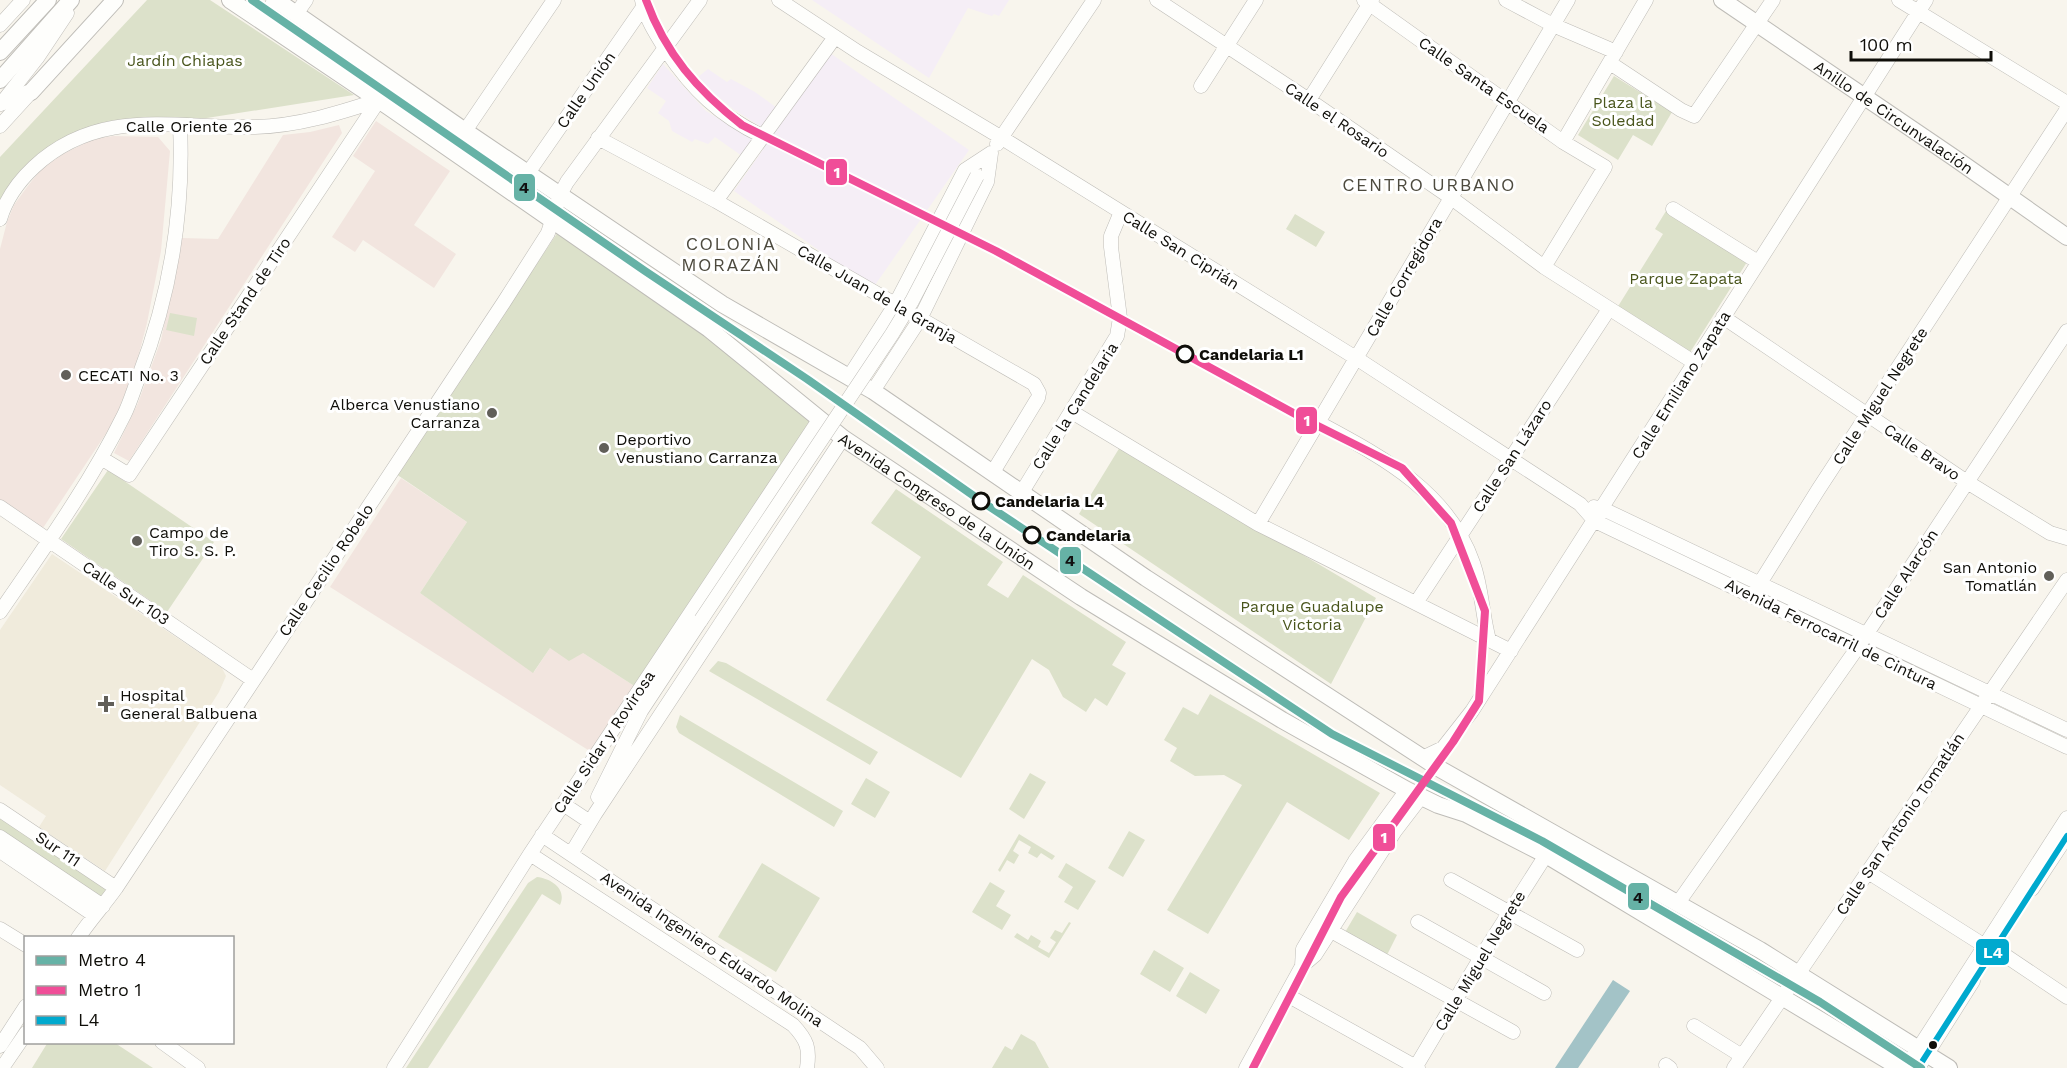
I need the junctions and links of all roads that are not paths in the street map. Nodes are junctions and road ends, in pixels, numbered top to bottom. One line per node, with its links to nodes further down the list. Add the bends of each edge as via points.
1 (22, 0): 26 (street)
2 (48, 0): 31 (main road)
3 (73, 0): 33 (main road); 41 (street)
4 (115, 0): 35 (main road)
5 (230, 0): 24 (main road, Avenida Congreso de la Unión)
6 (275, 0): 23 (main road); 24 (street)
7 (306, 0): 23 (street)
8 (700, 0): 30 (street, Calle Cecilio Robelo)
9 (779, 0): 28 (street, Calle San Ciprián)
10 (1094, 0): 49 (street, Calle Sidar y Rovirosa)
11 (1157, 0): 29 (street, Calle el Rosario)
12 (1256, 0): 29 (street)
13 (1506, 0): 27 (street)
14 (1568, 0): 27 (street, Calle Corregidora)
15 (1646, 0): 32 (street)
16 (1722, 0): 25 (main road, Anillo de Circunvalación)
17 (1773, 0): 25 (street)
18 (1899, 0): 22 (street)
19 (1368, 1): 38 (street); 39 (street, Calle Santa Escuela)
20 (547, 2): 45 (street)
21 (643, 3): 30 (street); 52 (street, Calle Unión)
22 (1922, 6): 36 (street, Calle Emiliano Zapata); 40 (street)
23 (296, 14): 45 (main road)
24 (264, 22): 37 (main road, Avenida Congreso de la Unión)
25 (1757, 24): 32 (street, via 1694,116); 36 (main road, Anillo de Circunvalación)
26 (0, 25)
27 (1553, 25): 32 (street); 39 (street, Calle Corregidora)
28 (835, 37): 47 (street); 49 (street, Calle San Ciprián)
29 (1227, 46): 34 (street); 38 (street, Calle el Rosario)
30 (665, 48): 47 (street, via 694,88 713,106); 48 (street, Calle Cecilio Robelo)
31 (0, 52)
32 (1613, 57): 50 (street)
33 (0, 80)
34 (1201, 86)
35 (31, 92): 41 (main road); 44 (street)
36 (1865, 97): 54 (main road, Anillo de Circunvalación); 62 (street, Calle Emiliano Zapata)
37 (379, 100): 43 (street, Calle Oriente 26, via 329,116 280,125); 46 (main road, Avenida Congreso de la Unión); 78 (street, Calle Stand de Tiro, via 129,475)
38 (1309, 100): 55 (street, Calle el Rosario)
39 (1507, 102): 50 (street, Calle Santa Escuela); 55 (street, Calle Corregidora)
40 (2067, 103)
41 (2, 104)
42 (2067, 109): 54 (street, Calle Miguel Negrete)
43 (180, 125): 59 (street, Calle Oriente 26, via 106,128 75,139 48,154 27,173); 78 (street, via 182,165 171,265 152,343 126,412)
44 (0, 126)
45 (465, 131): 46 (main road); 52 (main road)
46 (430, 135): 60 (main road, Avenida Congreso de la Unión)
47 (762, 136): 56 (street)
48 (598, 138): 53 (street, Calle Cecilio Robelo); 56 (street, Calle Juan de la Granja)
49 (1002, 138): 51 (street, Calle Sidar y Rovirosa); 58 (street, Calle San Ciprián)
50 (1563, 141): 63 (street, Calle Santa Escuela, via 1605,167)
51 (991, 153): 64 (street, via 965,170); 67 (street, via 987,182); 100 (street, Calle Sidar y Rovirosa, bridge, via 892,334)
52 (528, 173): 53 (main road)
53 (560, 195): 60 (street, Calle Cecilio Robelo); 71 (main road, via 745,319)
54 (2010, 196): 61 (main road, Anillo de Circunvalación); 74 (street, Calle Miguel Negrete)
55 (1450, 197): 63 (street, Calle el Rosario); 69 (street, Calle Corregidora)
56 (716, 201): 64 (street, Calle Juan de la Granja)
57 (1673, 209): 62 (street)
58 (1121, 212): 69 (street, Calle San Ciprián); 73 (street, Calle la Candelaria, via 1111,236 1120,318 1117,336)
59 (0, 219)
60 (553, 221): 75 (main road, Avenida Congreso de la Unión, via 729,344); 97 (street, Calle Cecilio Robelo, via 504,302)
61 (2067, 237)
62 (1758, 262): 66 (street, Calle Emiliano Zapata)
63 (1544, 267): 65 (street, Calle el Rosario)
64 (895, 305): 67 (street, Calle Juan de la Granja); 71 (street)
65 (1609, 309): 70 (street, Calle el Rosario); 79 (street, Calle San Lázaro)
66 (1723, 317): 70 (street, Calle Emiliano Zapata); 74 (street, Calle Bravo)
67 (920, 319): 72 (street); 80 (street, Calle Juan de la Granja, via 1038,388 1038,398)
68 (2067, 331): 81 (street, Calle Alarcón)
69 (1356, 358): 76 (street, Calle Corregidora); 79 (street, Calle San Ciprián)
70 (1695, 363): 84 (street, Calle Emiliano Zapata)
71 (849, 377): 72 (main road)
72 (873, 391): 80 (main road)
73 (1072, 412): 82 (street, Calle la Candelaria); 85 (street)
74 (1868, 416): 81 (street, Calle Bravo); 90 (street, Calle Miguel Negrete)
75 (819, 420): 77 (main road, Avenida Congreso de la Unión); 104 (street, Calle Sidar y Rovirosa)
76 (1319, 423): 85 (street, Calle Corregidora); 86 (street, via 1400,470 1438,505)
77 (843, 438): 105 (main road, Avenida Congreso de la Unión, via 1118,620 1282,720); 108 (street, Calle Sidar y Rovirosa)
78 (102, 458): 88 (street)
79 (1509, 459): 84 (street, Calle San Ciprián); 86 (street, Calle San Lázaro)
80 (993, 472): 82 (main road)
81 (1967, 482): 87 (street, Calle Bravo, via 2050,533); 95 (street, Calle Alarcón)
82 (1022, 492): 103 (main road)
83 (0, 507): 88 (street, Calle Sur 103)
84 (1599, 515): 90 (street, Avenida Ferrocarril de Cintura); 96 (street, Calle Emiliano Zapata)
85 (1258, 524): 92 (street)
86 (1460, 535): 92 (street, Calle San Lázaro); 94 (street, via 1481,590)
87 (2067, 538)
88 (49, 541): 91 (street); 97 (street, Calle Sur 103)
89 (2067, 580): 98 (street, Calle San Antonio Tomatlán)
90 (1756, 590): 95 (street, Avenida Ferrocarril de Cintura)
91 (6, 591): 93 (street)
92 (1416, 603): 94 (street)
93 (0, 612)
94 (1489, 640): 96 (street)
95 (1862, 641): 98 (street, Avenida Ferrocarril de Cintura); 99 (street, Avenida Ferrocarril de Cintura); 120 (street, Calle Alarcón)
96 (1511, 651): 103 (street, Calle Emiliano Zapata, via 1443,748)
97 (253, 680): 119 (street, Calle Cecilio Robelo)
98 (1989, 694): 99 (street, Calle San Antonio Tomatlán); 101 (street, Avenida Ferrocarril de Cintura)
99 (1980, 707): 102 (street, Avenida Ferrocarril de Cintura); 117 (street, Calle San Antonio Tomatlán)
100 (641, 711): 104 (street); 108 (street, via 598,797)
101 (2067, 730)
102 (2067, 747)
103 (1422, 758): 120 (main road)
104 (583, 774): 106 (street, Calle Sidar y Rovirosa)
105 (1414, 794): 116 (main road, Avenida Congreso de la Unión, via 1466,814); 125 (street); 131 (street, via 1355,861 1303,949)
106 (563, 804): 108 (street); 110 (street, Calle Sidar y Rovirosa)
107 (0, 810): 119 (street, Sur 111)
108 (592, 818): 115 (street, Calle Sidar y Rovirosa)
109 (2067, 818): 128 (street)
110 (542, 835): 114 (street, Calle Sidar y Rovirosa); 115 (street, Avenida Ingeniero Eduardo Molina)
111 (2067, 836): 128 (street)
112 (0, 837): 121 (street)
113 (0, 851): 121 (street)
114 (530, 854): 150 (street, Calle Sidar y Rovirosa); 151 (street, Avenida Ingeniero Eduardo Molina, via 793,1025 808,1050)
115 (570, 854): 152 (street, Avenida Ingeniero Eduardo Molina, via 860,1048)
116 (1546, 855): 122 (street, Calle Miguel Negrete); 135 (main road, Avenida Congreso de la Unión)
117 (1868, 872): 128 (street); 132 (street, Calle San Antonio Tomatlán)
118 (1451, 880): 122 (street)
119 (116, 888): 121 (street, Calle Cecilio Robelo)
120 (1678, 903): 132 (main road)
121 (98, 910): 126 (street, Calle Cecilio Robelo)
122 (1509, 912): 129 (street); 130 (street, Calle Miguel Negrete)
123 (1418, 922): 130 (street)
124 (0, 929): 127 (street)
125 (1331, 931): 131 (street, via 1316,955); 137 (street)
126 (79, 936)
127 (24, 944)
128 (1989, 949): 136 (street); 146 (street)
129 (1577, 950)
130 (1481, 957): 133 (street); 137 (street, Calle Miguel Negrete)
131 (1302, 966): 134 (street)
132 (1798, 974): 135 (street, Calle San Antonio Tomatlán); 146 (main road)
133 (1544, 993)
134 (1287, 995): 147 (street); 154 (street)
135 (1782, 996): 145 (street, Calle San Antonio Tomatlán); 156 (main road, Avenida Congreso de la Unión)
136 (2067, 997)
137 (1455, 1001): 141 (street); 154 (street, Calle Miguel Negrete)
138 (24, 1008): 139 (street)
139 (6, 1025): 144 (street)
140 (1694, 1026): 145 (street)
141 (1513, 1032)
142 (24, 1036): 148 (street)
143 (165, 1044): 149 (street)
144 (0, 1046)
145 (1742, 1056): 155 (street, Calle San Antonio Tomatlán)
146 (1921, 1057): 157 (street); 158 (main road)
147 (1248, 1064): 153 (street)
148 (2, 1066)
149 (198, 1068)
150 (394, 1068)
151 (807, 1068)
152 (877, 1068)
153 (1263, 1068)
154 (1416, 1068)
155 (1734, 1068)
156 (1900, 1068)
157 (1906, 1068)
158 (1948, 1068)

